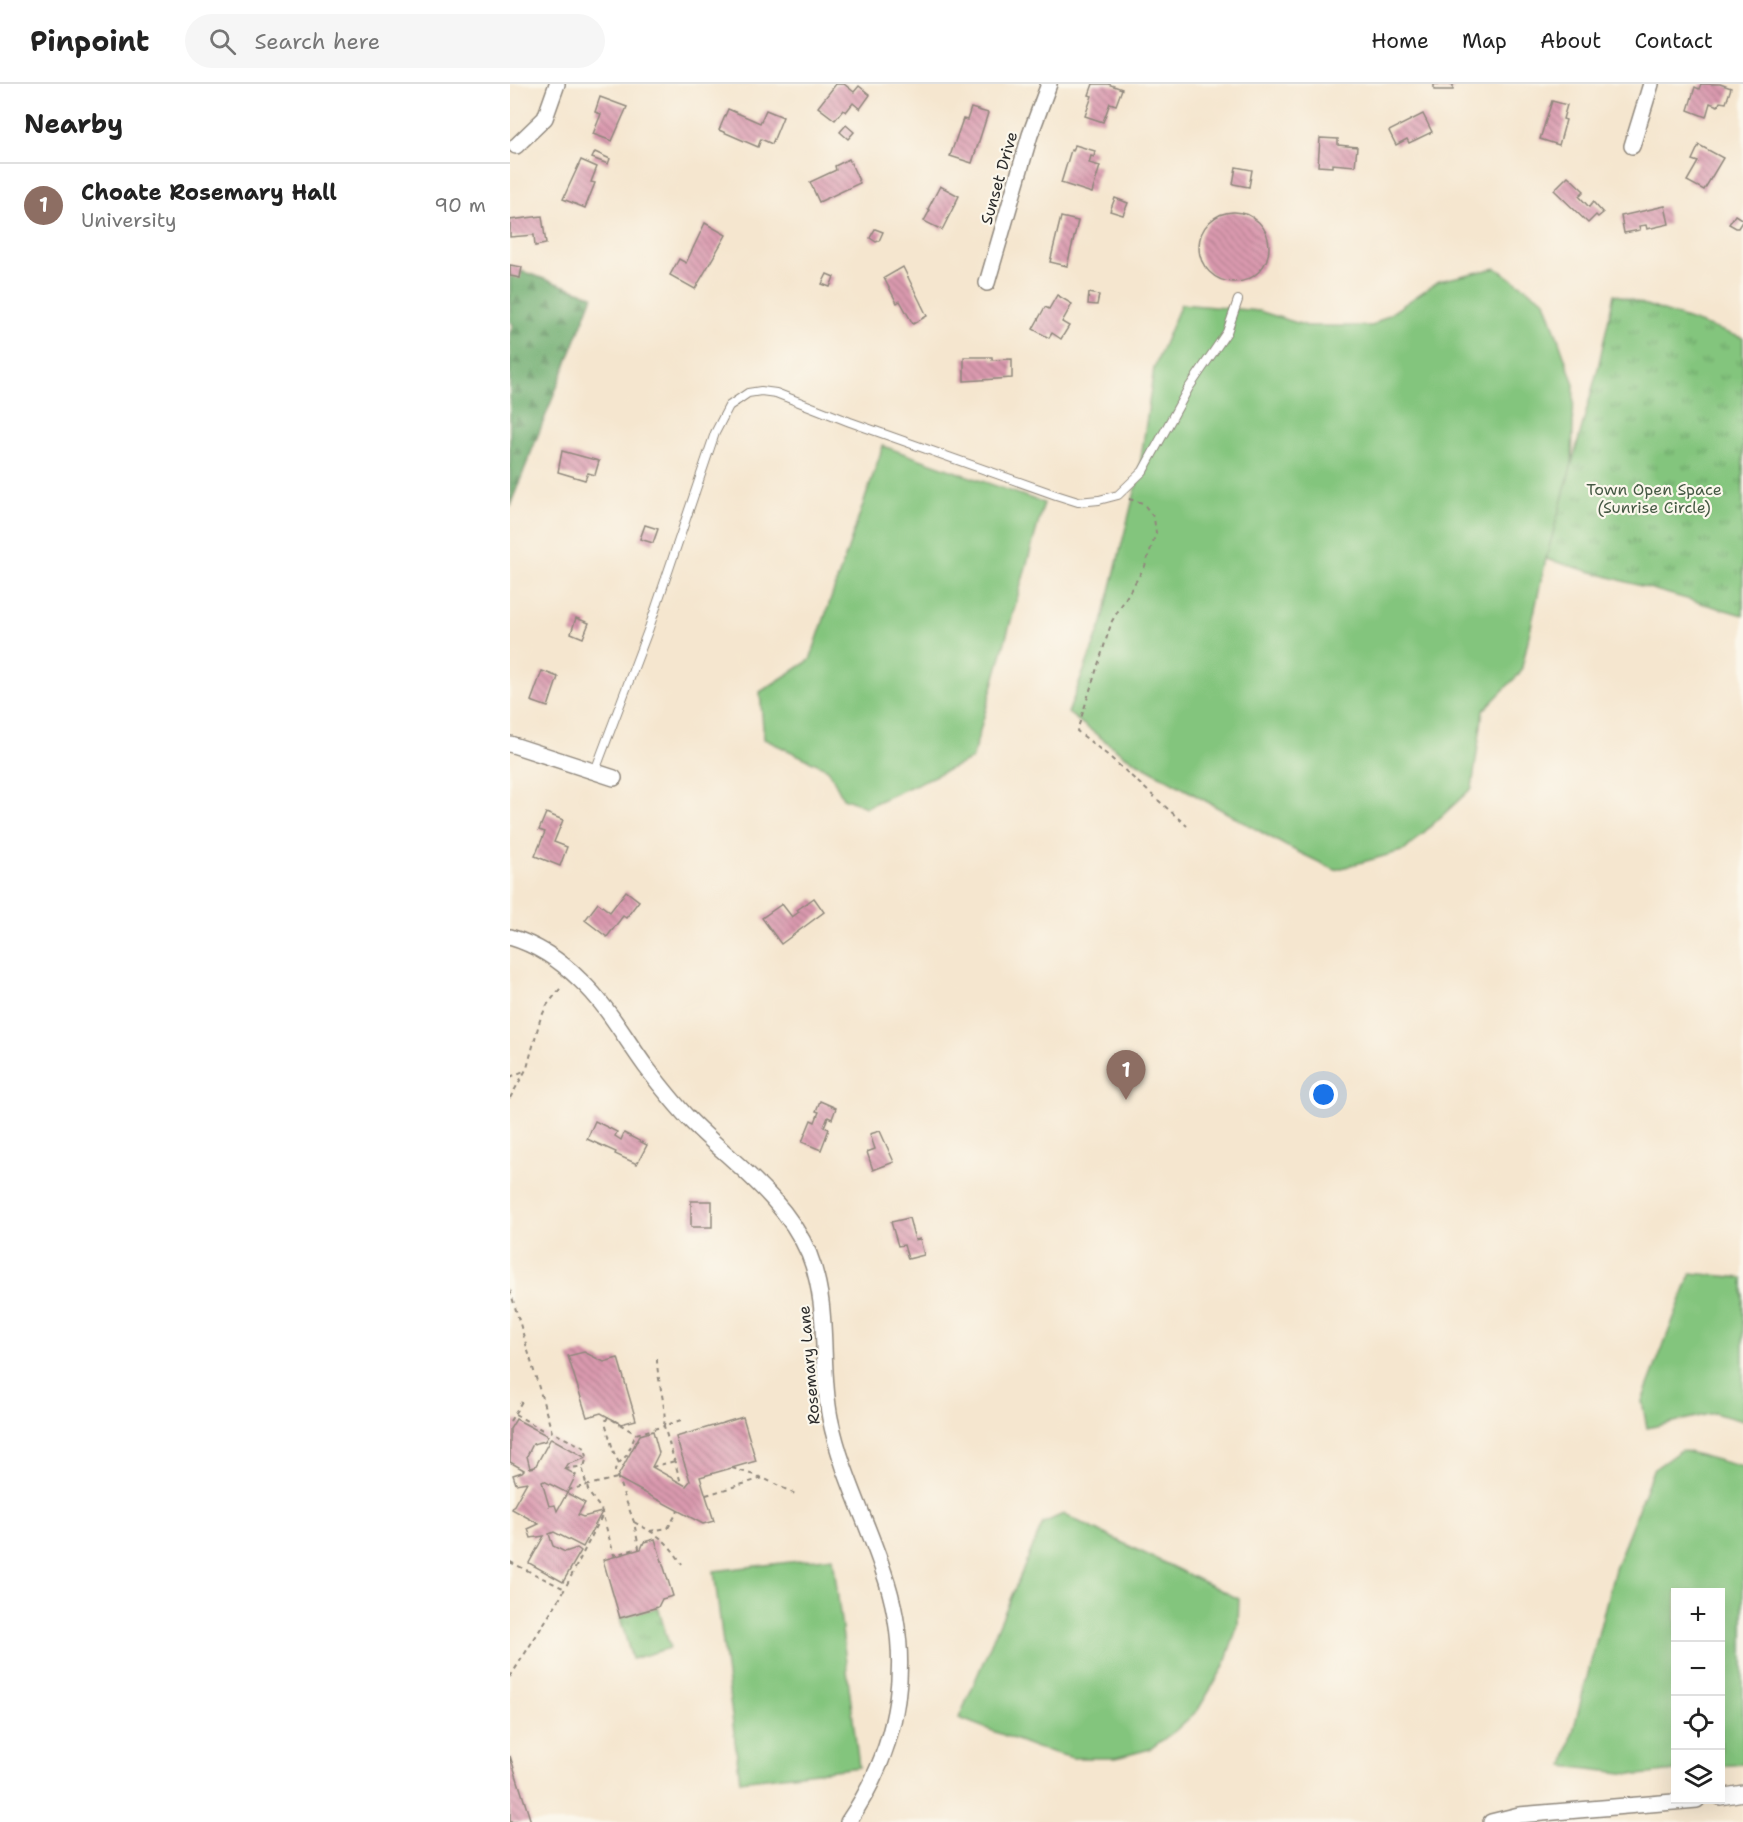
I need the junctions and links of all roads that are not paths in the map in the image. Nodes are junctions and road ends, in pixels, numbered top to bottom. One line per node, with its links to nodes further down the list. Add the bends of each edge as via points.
1 (557, 84): 4 (street, via 545,118)
2 (1049, 84): 6 (street, Sunset Drive)
3 (1651, 84): 5 (street)
4 (516, 146)
5 (1632, 146)
6 (987, 283)
7 (1238, 300): 9 (lane, via 1227,332 1188,389 1143,471 1118,495 1099,500 1078,502 776,393 748,393 729,406 715,433 649,628)
8 (510, 744): 9 (street)
9 (595, 771): 10 (street)
10 (614, 778)
11 (510, 937): 15 (street, Rosemary Lane, via 556,959 582,981 689,1119 769,1194 808,1253 824,1317 830,1416 841,1462 883,1568 901,1651 899,1700 889,1738 872,1780)
12 (1743, 1793): 13 (street)
13 (1725, 1796)
14 (1671, 1802): 16 (street, via 1518,1815)
15 (848, 1822)
16 (1491, 1822)

